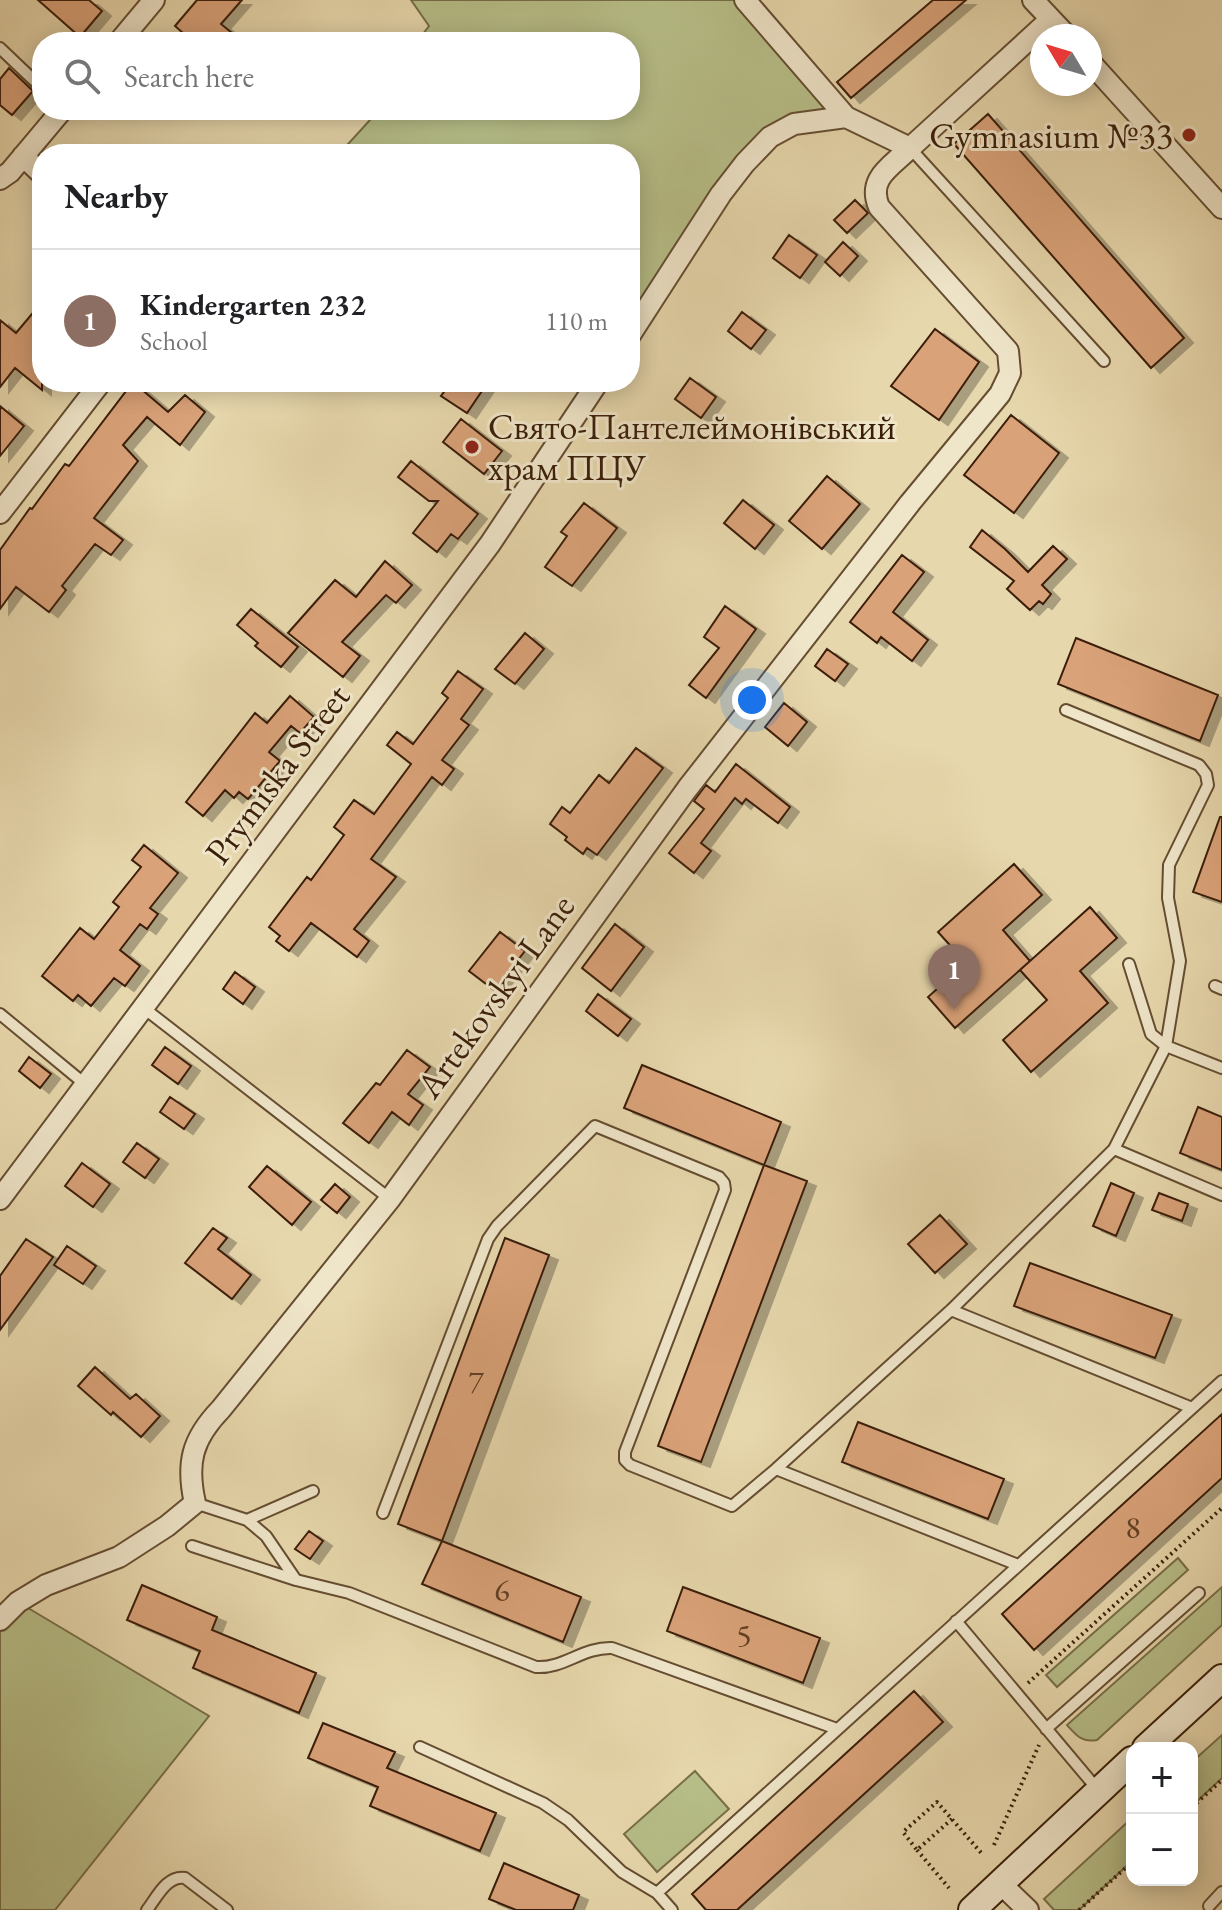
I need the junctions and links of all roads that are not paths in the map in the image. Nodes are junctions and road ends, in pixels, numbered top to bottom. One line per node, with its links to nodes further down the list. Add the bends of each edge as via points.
1 (154, 0): 6 (street)
2 (745, 0): 10 (street)
3 (1036, 1): 4 (street)
4 (1051, 19): 5 (street); 14 (street)
5 (1056, 24)
6 (127, 32)
7 (0, 48): 9 (lane)
8 (1102, 75): 18 (street)
9 (32, 78)
10 (846, 117): 14 (street); 19 (street, via 794,124 770,137 721,194)
11 (54, 120): 12 (street)
12 (33, 144)
13 (32, 145): 15 (street)
14 (910, 148): 20 (lane); 34 (street, Artekovskyi Lane, via 877,179 874,195 879,207 1008,351 1010,373 1000,394 687,789)
15 (23, 156): 16 (street); 17 (street)
16 (32, 165)
17 (0, 179)
18 (1222, 208)
19 (640, 317)
20 (1104, 361)
21 (93, 392): 23 (street)
22 (591, 392): 26 (street, Prymiska Street, via 490,544)
23 (0, 513)
24 (1066, 710): 28 (lane, via 1199,765 1206,774 1208,785 1169,865 1168,898 1180,961)
25 (1129, 964): 28 (lane, via 1151,1034)
26 (145, 1009): 30 (street, Prymiska Street); 34 (lane)
27 (0, 1014): 30 (lane)
28 (1166, 1046): 29 (lane); 31 (lane)
29 (1222, 1068)
30 (86, 1085): 33 (street, Prymiska Street)
31 (1114, 1149): 32 (lane); 35 (lane)
32 (1222, 1195)
33 (0, 1199)
34 (390, 1199): 40 (street, Artekovskyi Lane, via 204,1426 192,1453)
35 (951, 1310): 37 (lane); 38 (lane)
36 (1222, 1381): 37 (lane)
37 (1192, 1408): 44 (lane)
38 (776, 1469): 41 (lane, via 732,1506 625,1460 725,1190 719,1177 595,1126 488,1239); 44 (lane)
39 (313, 1491): 42 (lane)
40 (195, 1503): 42 (lane); 47 (street, via 119,1557 46,1585)
41 (383, 1513)
42 (247, 1520): 45 (lane, via 266,1536)
43 (192, 1546): 45 (lane)
44 (1018, 1565): 48 (lane)
45 (296, 1580): 50 (lane, via 349,1593 536,1667 548,1668 596,1647 612,1648)
46 (1199, 1593): 51 (lane)
47 (0, 1620)
48 (956, 1621): 50 (lane); 51 (lane)
49 (1222, 1678): 52 (main road)
50 (837, 1729): 58 (lane)
51 (1046, 1729): 55 (lane)
52 (1153, 1742)
53 (420, 1747): 58 (lane, via 543,1803 622,1872)
54 (1126, 1766): 55 (main road)
55 (1099, 1791): 56 (main road)
56 (1000, 1883): 63 (main road); 64 (street)
57 (1222, 1892): 59 (lane)
58 (657, 1893): 62 (lane)
59 (1209, 1906)
60 (147, 1910): 61 (lane, via 177,1877)
61 (227, 1910)
62 (672, 1910)
63 (972, 1910)
64 (1028, 1910)

